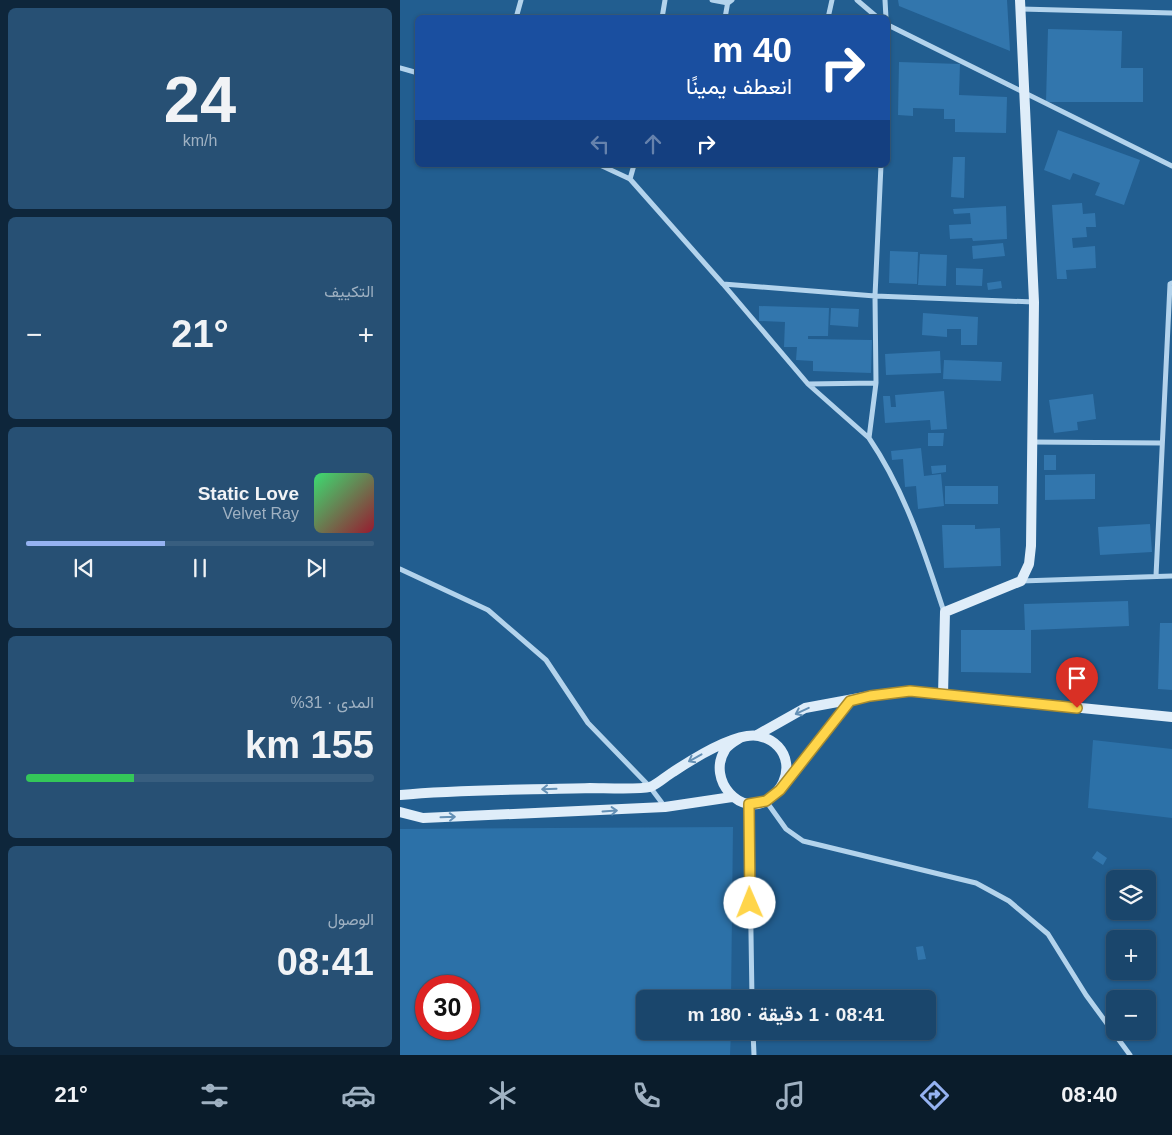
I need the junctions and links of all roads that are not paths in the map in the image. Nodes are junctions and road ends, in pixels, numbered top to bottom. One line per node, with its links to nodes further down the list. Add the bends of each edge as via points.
1 (521, 0): 10 (street)
2 (665, 0): 11 (street)
3 (712, 0): 7 (street)
4 (832, 0): 13 (street)
5 (857, 0): 14 (street)
6 (885, 0): 15 (street)
7 (729, 1): 12 (street)
8 (1020, 4): 9 (street); 19 (main road)
9 (1172, 13)
10 (517, 15)
11 (662, 15)
12 (726, 15)
13 (829, 15)
14 (874, 15)
15 (886, 15)
16 (890, 26): 19 (street)
17 (400, 68): 18 (street)
18 (415, 72)
19 (1024, 92): 20 (street); 28 (main road)
20 (1172, 166)
21 (604, 167): 24 (street)
22 (633, 167): 24 (street)
23 (881, 167): 27 (street)
24 (630, 179): 26 (street)
25 (1172, 283): 33 (street)
26 (723, 284): 27 (street); 30 (street)
27 (875, 296): 28 (street); 29 (street)
28 (1034, 302): 32 (main road)
29 (876, 383): 30 (street); 31 (street)
30 (808, 384): 31 (street)
31 (869, 438): 38 (street, via 909,511)
32 (1031, 442): 33 (street); 37 (main road, via 1031,546 1029,564)
33 (1162, 443): 35 (street)
34 (401, 571): 44 (street, via 488,610 546,660 588,723)
35 (1156, 576): 36 (street); 37 (street)
36 (1172, 576)
37 (1021, 581): 38 (main road)
38 (945, 612): 39 (main road)
39 (943, 695): 40 (main road, via 910,691); 41 (main road)
40 (850, 701): 42 (main road, one-way to 42, via 805,708); 45 (main road)
41 (1172, 716)
42 (757, 735): 43 (main road); 45 (main road, via 774,742 784,756 787,774)
43 (740, 738): 44 (main road, one-way to 44, via 696,757); 47 (main road, via 726,749 719,765 722,783)
44 (650, 787): 46 (main road, one-way to 46); 50 (street)
45 (780, 790): 48 (main road)
46 (400, 795)
47 (732, 797): 49 (main road); 50 (main road)
48 (766, 801): 49 (main road); 55 (street, via 786,829 804,841 976,883 1009,901 1048,934 1086,995)
49 (749, 804): 52 (street)
50 (665, 807): 51 (main road, one-way to 50, via 423,818)
51 (400, 812)
52 (752, 990)
53 (753, 1040): 54 (street)
54 (754, 1055)
55 (1130, 1055)

